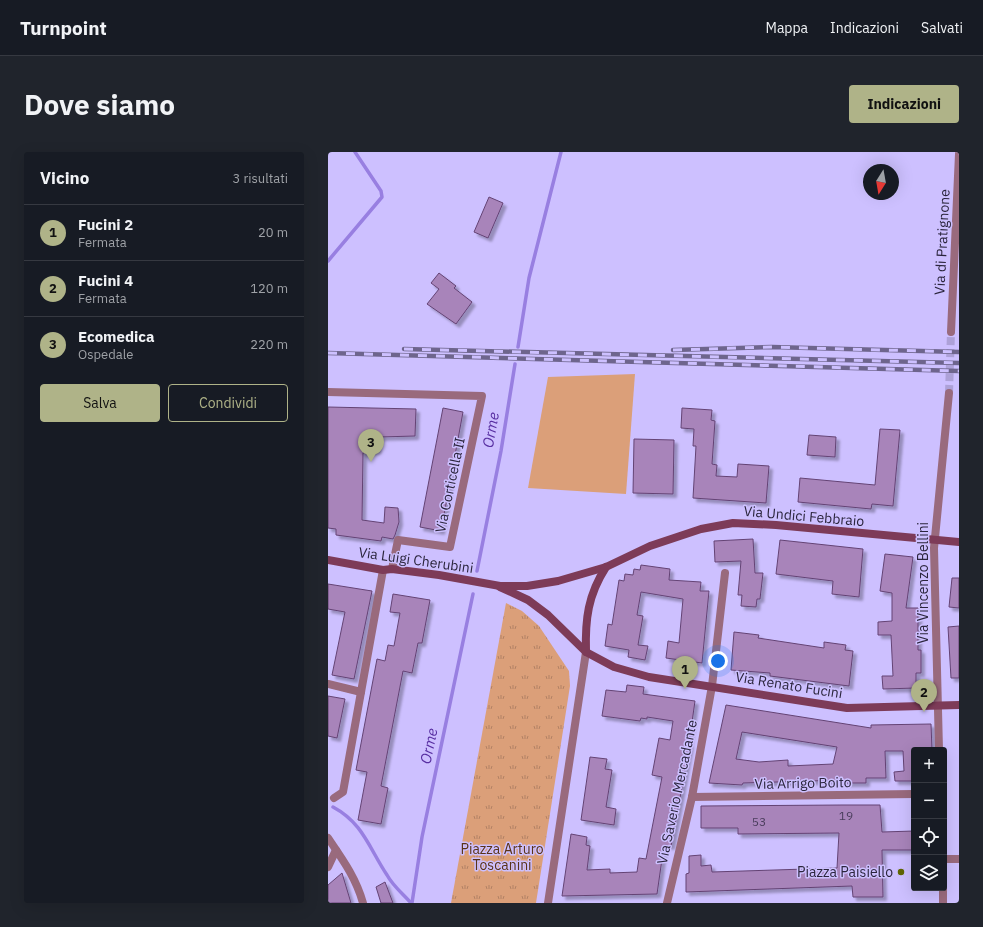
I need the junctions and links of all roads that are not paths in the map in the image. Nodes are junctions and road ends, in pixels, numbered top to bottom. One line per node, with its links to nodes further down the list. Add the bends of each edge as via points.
1 (959, 154): 2 (street, Via di Pratignone)
2 (956, 295): 3 (street, Via di Pratignone)
3 (951, 332)
4 (328, 392): 10 (street, Via Corticella II, via 482,396 450,547 398,540)
5 (949, 394): 6 (street, Via Vincenzo Bellini)
6 (934, 540): 7 (main road, Via Undici Febbraio); 9 (main road, Via Undici Febbraio, via 733,523 701,529 650,546); 17 (street, Via Vincenzo Bellini)
7 (959, 542)
8 (328, 560): 10 (main road, Via Luigi Cherubini)
9 (606, 567): 12 (main road, Via Undici Febbraio, via 558,581 527,586); 13 (main road, via 595,584 590,603)
10 (387, 569): 12 (main road, Via Luigi Cherubini); 16 (street)
11 (725, 573): 15 (street, Via Saverio Mercadante)
12 (500, 586): 13 (main road, Via Renato Fucini, via 528,600 548,615)
13 (586, 652): 15 (main road, Via Renato Fucini, via 614,667 649,677); 30 (street)
14 (328, 684): 16 (street)
15 (712, 686): 17 (main road, Via Renato Fucini, via 847,708); 21 (street, Via Saverio Mercadante)
16 (361, 692): 22 (street, via 343,792)
17 (938, 706): 18 (main road, Via Renato Fucini); 19 (street, Via Vincenzo Bellini)
18 (959, 706)
19 (939, 747)
20 (911, 794): 21 (street, Via Arrigo Boito)
21 (692, 797): 31 (street, Via Saverio Mercadante)
22 (334, 798)
23 (328, 838): 24 (street)
24 (336, 850): 27 (street); 29 (street, via 358,885)
25 (947, 859): 26 (street)
26 (959, 859)
27 (328, 867)
28 (943, 891): 32 (street)
29 (363, 903)
30 (548, 903)
31 (667, 903)
32 (943, 903)

